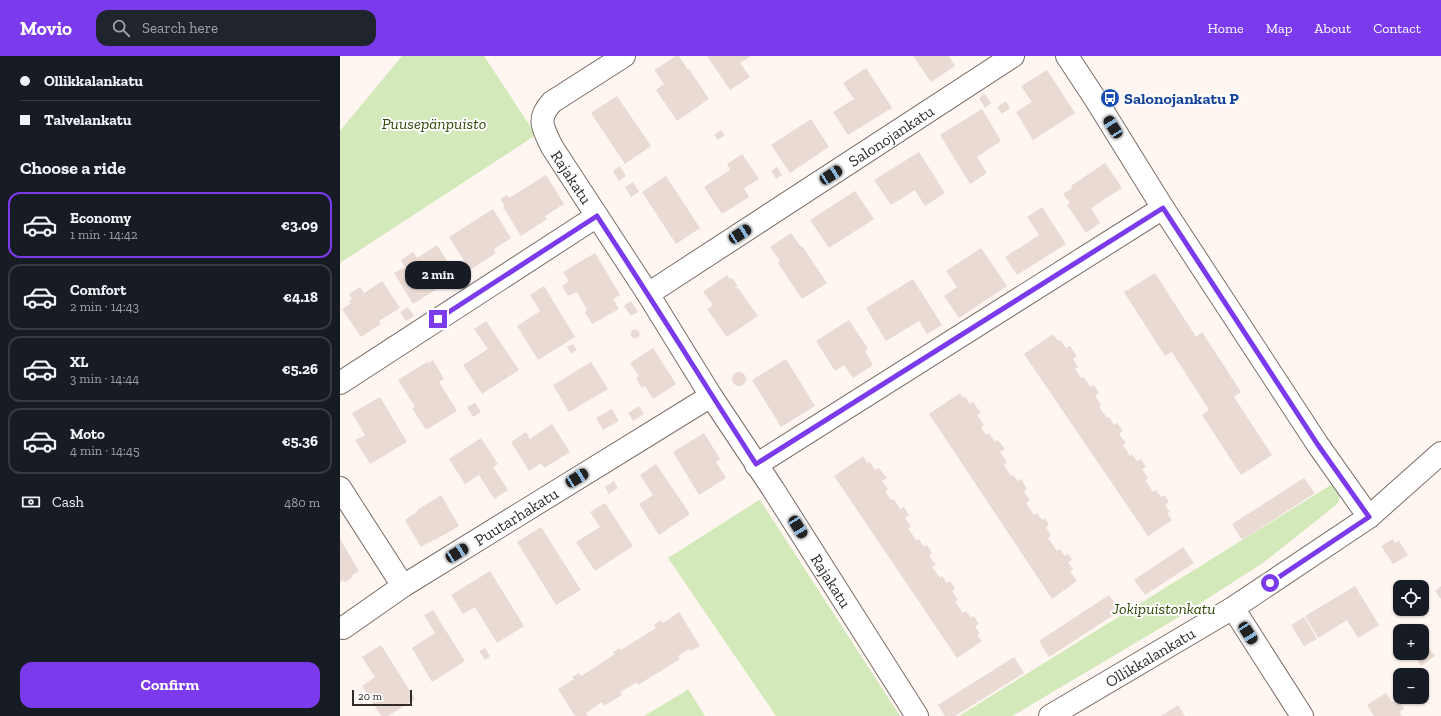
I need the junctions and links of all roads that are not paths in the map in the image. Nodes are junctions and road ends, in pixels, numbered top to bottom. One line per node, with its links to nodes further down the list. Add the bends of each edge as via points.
1 (624, 56): 5 (street, Rajakatu, via 552,102 544,110 542,120 552,147)
2 (1013, 56): 6 (street, Salonojankatu)
3 (1067, 56): 4 (street)
4 (1163, 208): 10 (street); 12 (street, via 1318,445)
5 (597, 216): 6 (street, Rajakatu); 7 (street)
6 (648, 294): 8 (street, Rajakatu)
7 (340, 383)
8 (711, 396): 10 (street, Rajakatu); 13 (street, Puutarhakatu)
9 (1441, 453): 12 (street, Ollikkalankatu)
10 (756, 464): 16 (street, Rajakatu)
11 (340, 488): 13 (street)
12 (1369, 517): 14 (street, Ollikkalankatu)
13 (403, 586): 15 (street, Puutarhakatu)
14 (1233, 608): 17 (street, Ollikkalankatu); 18 (street)
15 (343, 628)
16 (917, 716)
17 (1050, 716)
18 (1302, 716)

